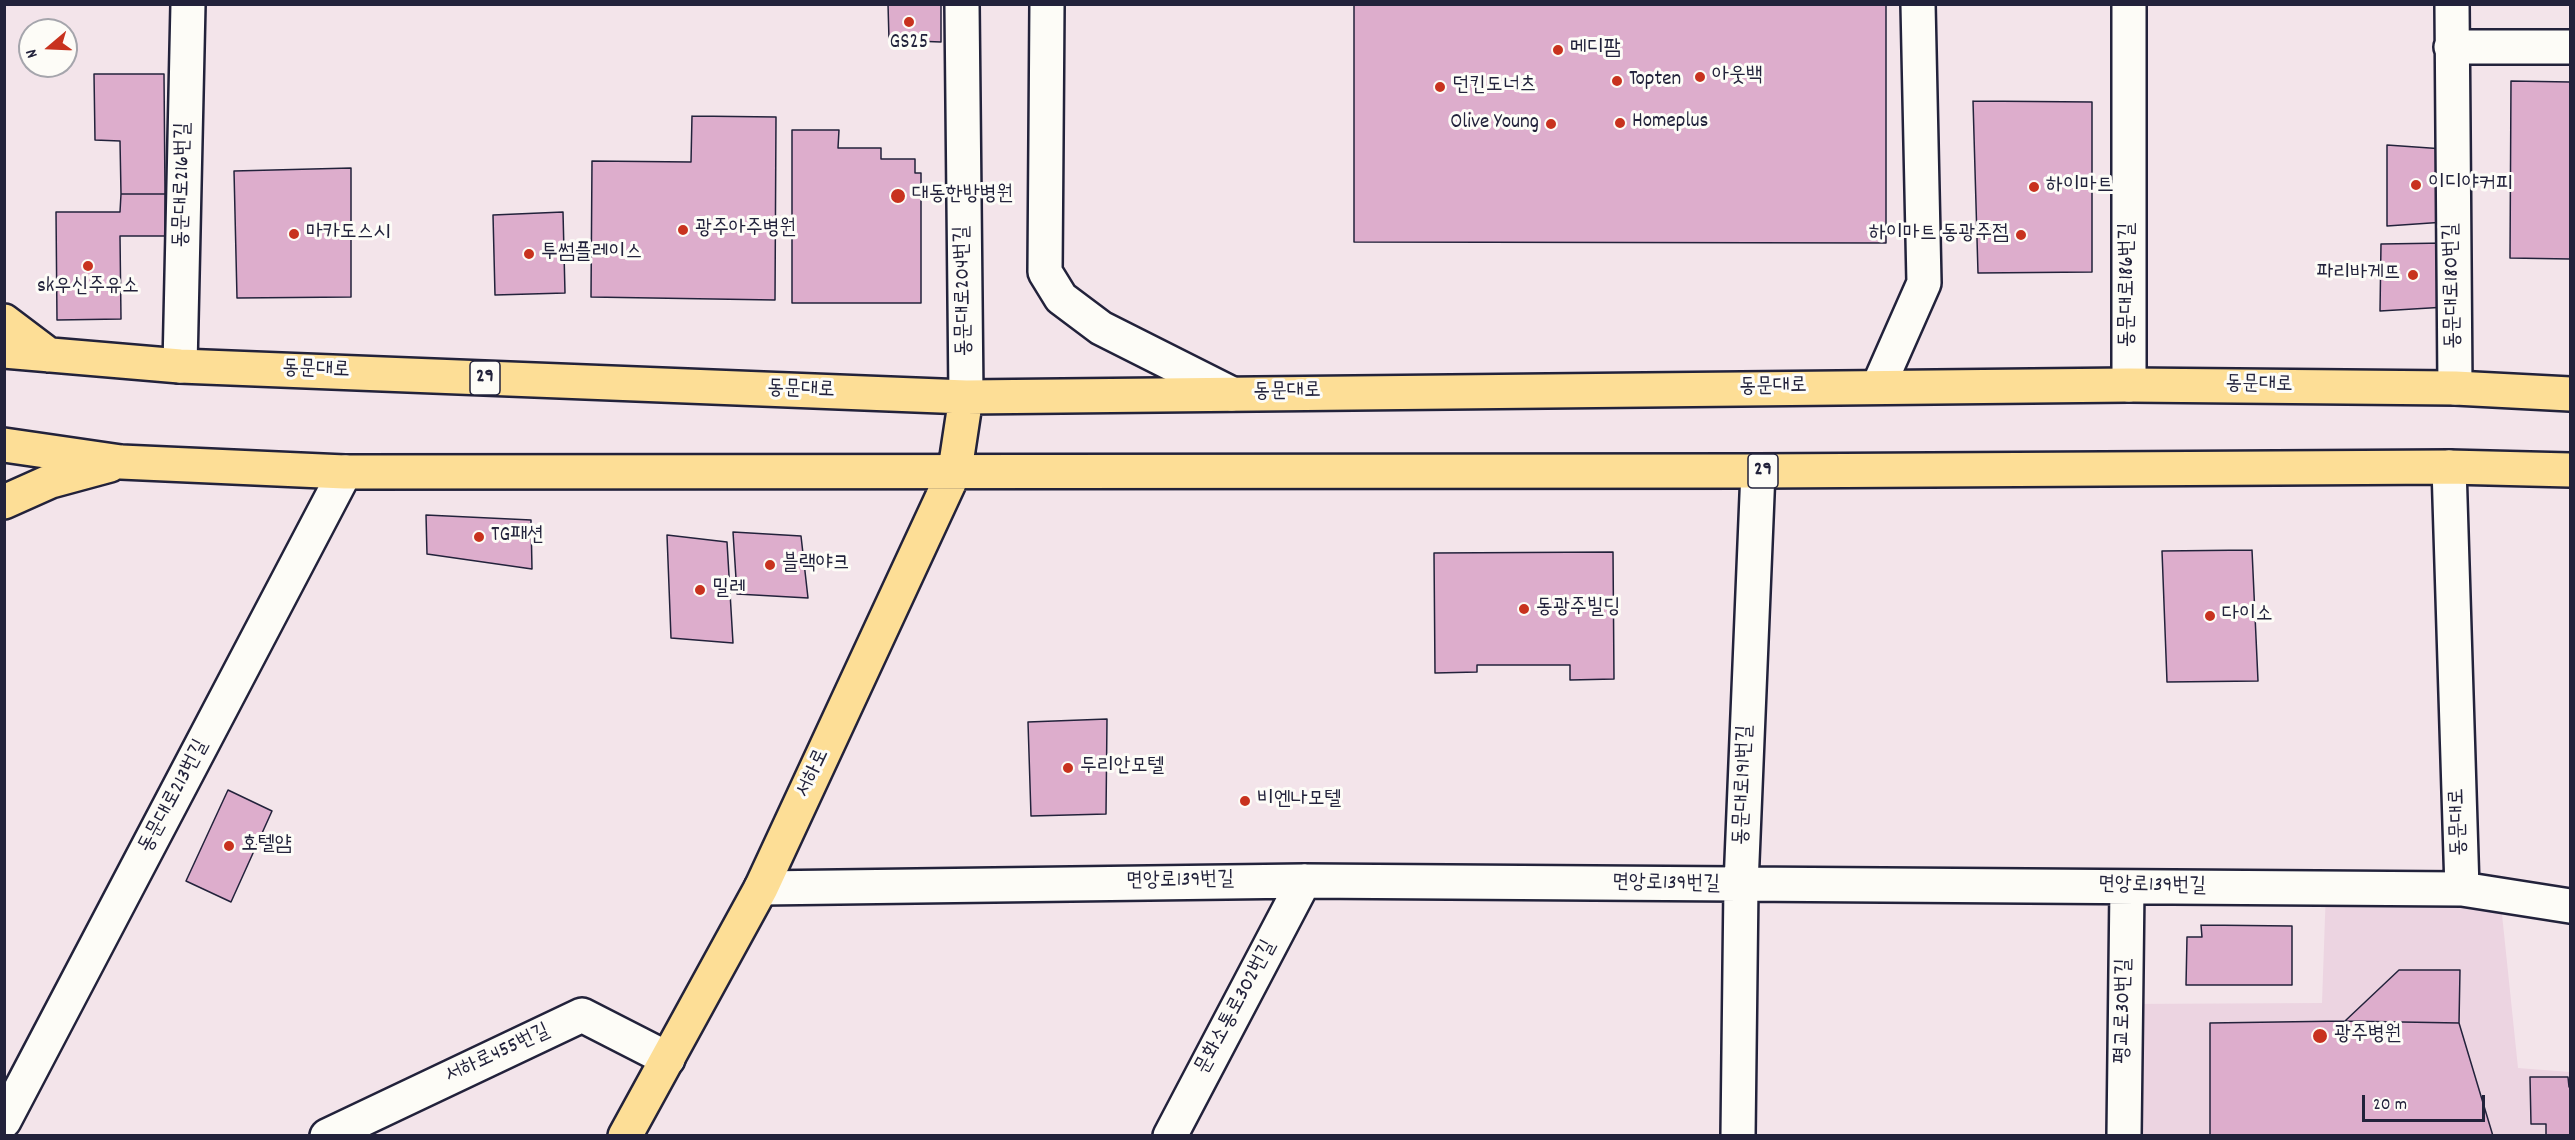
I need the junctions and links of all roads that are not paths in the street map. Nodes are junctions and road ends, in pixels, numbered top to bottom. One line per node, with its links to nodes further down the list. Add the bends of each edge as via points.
1 (188, 4): 12 (street, 동문대로216번길)
2 (962, 4): 18 (street, 동문대로204번길)
3 (1047, 4): 16 (street, via 1045,272 1061,298 1101,328)
4 (1918, 4): 14 (street, via 1924,283)
5 (2128, 4): 13 (street, 동문대로186번길)
6 (2452, 4): 7 (street, 동문대로180번길)
7 (2451, 47): 8 (street); 15 (street, 동문대로180번길)
8 (2571, 47)
9 (4, 321): 11 (main road)
10 (4, 351): 11 (main road, 동문대로 / 29)
11 (50, 355): 12 (main road, 동문대로 / 29)
12 (180, 366): 18 (main road, 동문대로 / 29)
13 (2129, 385): 14 (main road, 동문대로 / 29); 15 (main road, 동문대로 / 29)
14 (1878, 387): 16 (main road, 동문대로 / 29)
15 (2455, 388): 17 (main road, 동문대로 / 29)
16 (1232, 394): 18 (main road, 동문대로 / 29)
17 (2571, 394)
18 (966, 397): 22 (main road, 서하로)
19 (4, 445): 20 (main road, 29)
20 (121, 462): 25 (main road, 29); 26 (main road, via 51,481)
21 (2449, 467): 23 (main road, 29); 24 (main road, 29); 31 (street, 동문대로)
22 (954, 470): 24 (main road, 29); 25 (main road, 29); 30 (main road, 서하로)
23 (2571, 470)
24 (1758, 471): 28 (street, 동문대로191번길)
25 (345, 472): 34 (street, 동문대로213번길)
26 (4, 502)
27 (1304, 881): 28 (street, 면앙로139번길); 30 (street, 면앙로139번길); 37 (street, 문화소통로302번길)
28 (1741, 885): 29 (street, 면앙로139번길); 38 (street, 동문대로191번길)
29 (2127, 887): 31 (street, 면앙로139번길); 39 (street, 평교로30번길)
30 (761, 888): 33 (main road, 서하로)
31 (2462, 889): 32 (street, 면앙로139번길)
32 (2571, 906)
33 (668, 1059): 35 (street, 서하로455번길, via 582,1015); 36 (main road, 서하로)
34 (4, 1121)
35 (327, 1136)
36 (625, 1136)
37 (1170, 1136)
38 (1738, 1136)
39 (2124, 1136)

